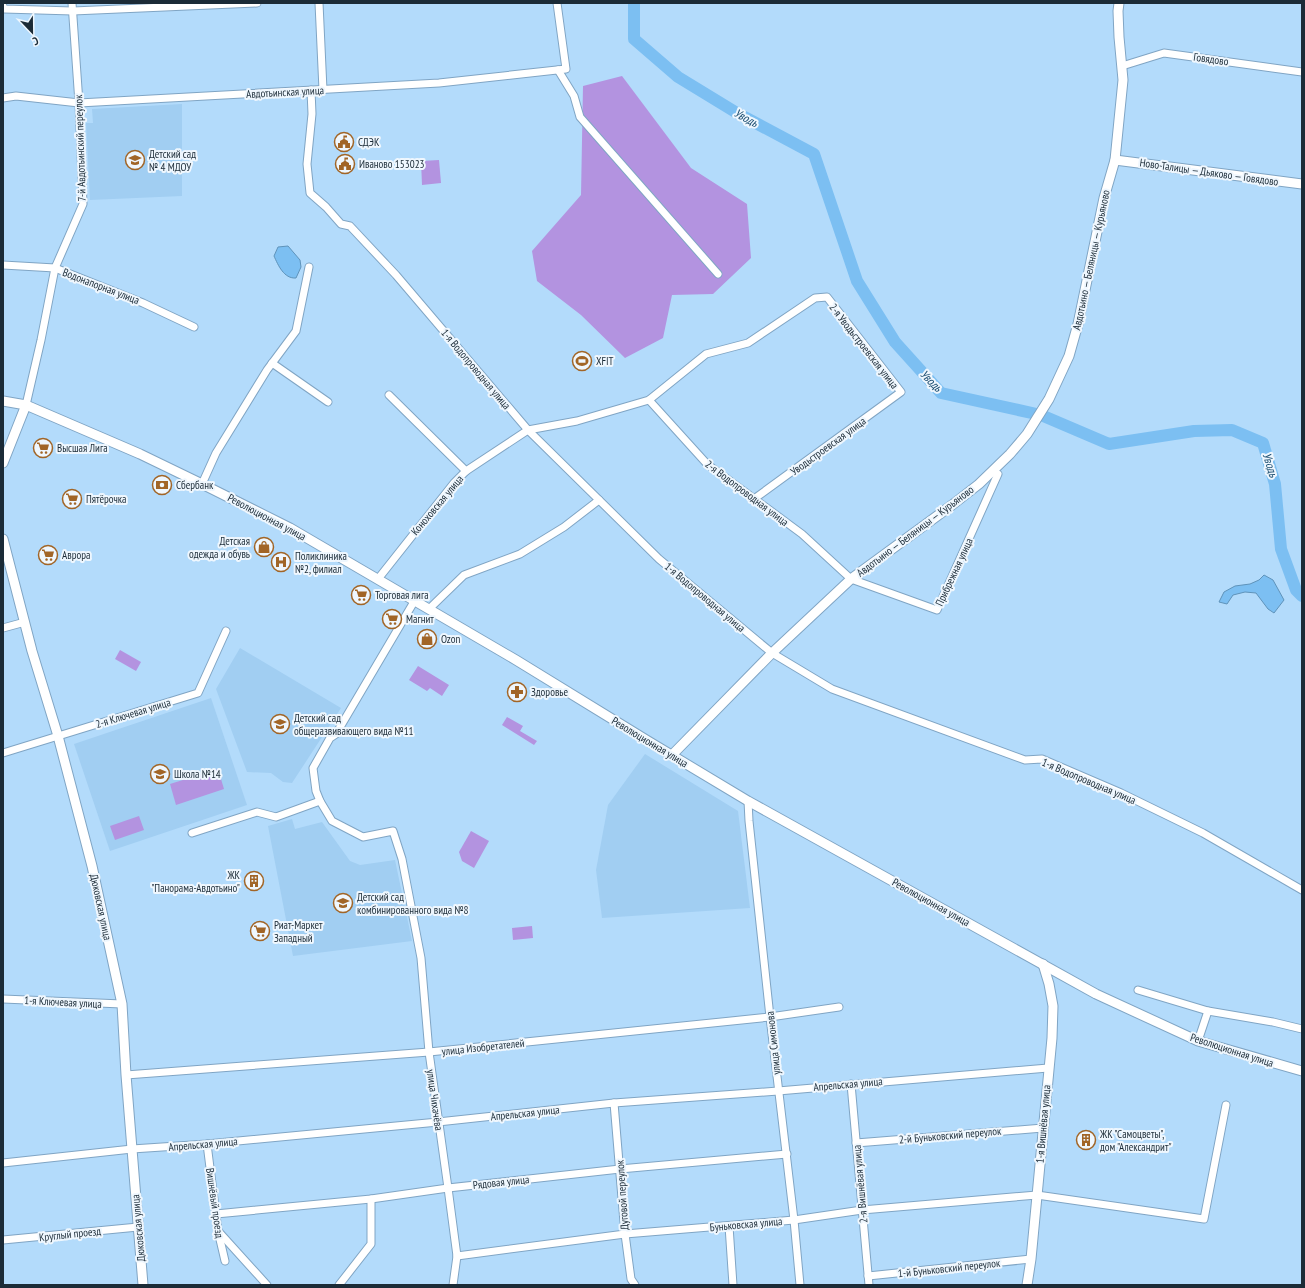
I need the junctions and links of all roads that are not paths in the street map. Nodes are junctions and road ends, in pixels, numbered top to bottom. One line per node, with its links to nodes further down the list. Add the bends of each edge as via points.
1 (72, 3): 7 (street, 7-й Авдотьинский переулок)
2 (257, 3): 7 (street)
3 (319, 3): 12 (street)
4 (557, 3): 9 (street, Авдотьинская улица, via 566,69)
5 (1119, 3): 8 (main road, Авдотьино — Беляницы — Курьяново)
6 (3, 7): 7 (street)
7 (73, 11): 14 (street, 7-й Авдотьинский переулок)
8 (1122, 66): 10 (street, Говядово, via 1164,53); 15 (main road, Авдотьино — Беляницы — Курьяново, via 1123,80)
9 (558, 70): 12 (street, Авдотьинская улица, via 439,84); 20 (street, via 574,96 580,117)
10 (1302, 72)
11 (311, 90): 12 (street, Авдотьинская улица); 14 (street, Авдотьинская улица); 29 (street, 1-я Водопроводная улица, via 312,114 307,164 310,193 341,224 350,226 396,275)
12 (323, 90)
13 (3, 98): 14 (street, Авдотьинская улица, via 16,96)
14 (79, 103): 18 (street, 7-й Авдотьинский переулок, via 83,204)
15 (1115, 160): 16 (main road, Ново-Талицы — Дьяково — Говядово); 38 (main road, Авдотьино — Беляницы — Курьяново, via 1104,198 1069,356 1049,399 1028,434 978,484)
16 (1302, 184)
17 (3, 265): 18 (street, Водонапорная улица)
18 (56, 268): 21 (street, Водонапорная улица, via 143,303); 28 (street, 7-й Авдотьинский переулок)
19 (309, 268): 22 (street, via 296,331)
20 (718, 274)
21 (194, 327)
22 (272, 363): 27 (street); 33 (street, via 216,453)
23 (901, 392): 25 (street, 2-я Уводьстроевская улица, via 827,297 815,298 748,343 706,354); 34 (street, Уводьстроевская улица)
24 (389, 395): 31 (street)
25 (648, 400): 29 (street, 2-я Уводьстроевская улица, via 577,421); 34 (street, 2-я Водопроводная улица, via 707,464)
26 (3, 401): 28 (main road, Революционная улица)
27 (328, 402)
28 (26, 405): 30 (main road); 33 (main road, Революционная улица)
29 (528, 430): 31 (street, Коноховская улица); 35 (street, 1-я Водопроводная улица)
30 (3, 463)
31 (466, 471): 37 (street, Коноховская улица)
32 (998, 474): 38 (street, Прибрежная улица, via 937,610)
33 (202, 484): 37 (main road, Революционная улица, via 290,528)
34 (754, 499): 38 (street, 2-я Водопроводная улица, via 802,534)
35 (599, 500): 40 (street, via 564,527 520,554 464,575); 44 (street, 1-я Водопроводная улица, via 659,559)
36 (3, 539): 41 (main road, Дюковская улица)
37 (378, 579): 39 (main road, Революционная улица)
38 (851, 579): 44 (main road, Авдотьино — Беляницы — Курьяново)
39 (415, 600): 40 (main road, Революционная улица); 49 (street, via 336,734 330,738 313,768)
40 (429, 609): 47 (main road, Революционная улица)
41 (25, 622): 42 (street); 45 (main road, Дюковская улица)
42 (3, 628)
43 (226, 632): 45 (street, 2-я Ключевая улица, via 198,693)
44 (772, 653): 47 (main road, Авдотьино — Беляницы — Курьяново); 51 (street, 1-я Водопроводная улица, via 832,689 1025,760 1042,759 1121,793 1203,833)
45 (58, 736): 46 (street, 2-я Ключевая улица); 55 (main road, Дюковская улица, via 92,866)
46 (3, 753)
47 (672, 755): 48 (main road, Революционная улица)
48 (748, 801): 52 (main road, Революционная улица); 58 (street, улица Симонова)
49 (320, 802): 50 (street, via 276,817 257,812); 61 (street, улица Чихачёва, via 332,821 362,837 393,831 402,859 419,943)
50 (192, 833)
51 (1302, 890)
52 (1043, 964): 60 (main road, Революционная улица, via 1096,994); 62 (main road, 1-я Вишнёвая улица, via 1053,1006)
53 (1138, 990): 57 (street)
54 (3, 999): 55 (street, 1-я Ключевая улица)
55 (122, 1004): 64 (main road, Дюковская улица)
56 (839, 1007): 58 (street, улица Изобретателей)
57 (1208, 1012): 59 (street); 60 (street)
58 (770, 1017): 61 (street, улица Изобретателей); 66 (street, улица Симонова)
59 (1302, 1029)
60 (1198, 1041): 63 (main road, Революционная улица)
61 (429, 1052): 64 (street, улица Изобретателей); 69 (street, улица Чихачёва)
62 (1048, 1068): 65 (street, Апрельская улица); 70 (main road, 1-я Вишнёвая улица)
63 (1302, 1071)
64 (126, 1074): 73 (main road, Дюковская улица)
65 (851, 1084): 66 (street, Апрельская улица); 71 (street, 2-я Вишнёвая улица)
66 (778, 1091): 67 (street, Апрельская улица); 74 (street, улица Симонова)
67 (614, 1103): 69 (street, Апрельская улица); 76 (street, Дуговой переулок)
68 (1226, 1105): 78 (street, Буньковская улица, via 1204,1219)
69 (438, 1122): 72 (street, Апрельская улица); 77 (street, улица Чихачёва)
70 (1043, 1128): 71 (street, 2-й Буньковский переулок); 78 (main road, 1-я Вишнёвая улица)
71 (856, 1143): 80 (street, 2-я Вишнёвая улица)
72 (207, 1144): 73 (street, Апрельская улица); 81 (street, Вишнёвый проезд)
73 (132, 1149): 75 (street, Апрельская улица); 84 (main road, Дюковская улица)
74 (787, 1154): 76 (street, Рядовая улица); 82 (street, улица Симонова)
75 (3, 1163)
76 (620, 1169): 77 (street, Рядовая улица); 86 (street, Дуговой переулок)
77 (448, 1188): 79 (street, Рядовая улица); 88 (street, улица Чихачёва)
78 (1037, 1195): 80 (street, Буньковская улица); 89 (main road, 1-я Вишнёвая улица)
79 (371, 1198): 81 (street, Рядовая улица); 94 (street, via 371,1244)
80 (862, 1210): 82 (street, Буньковская улица); 91 (street, 2-я Вишнёвая улица)
81 (216, 1214): 85 (street, Вишнёвый проезд)
82 (794, 1220): 83 (street, Буньковская улица); 98 (street, улица Симонова)
83 (728, 1226): 86 (street, Буньковская улица); 97 (street)
84 (138, 1227): 87 (street, Круглый проезд); 92 (main road, Дюковская улица)
85 (218, 1231): 90 (street, Вишнёвый проезд); 93 (street)
86 (625, 1234): 88 (street, Буньковская улица); 96 (street, Дуговой переулок, via 631,1279)
87 (3, 1240)
88 (457, 1256): 95 (street, улица Чихачёва)
89 (1031, 1259): 91 (street, 1-й Буньковский переулок); 100 (main road, 1-я Вишнёвая улица)
90 (225, 1261)
91 (868, 1276): 99 (street, 2-я Вишнёвая улица)
92 (143, 1285)
93 (268, 1285)
94 (339, 1285)
95 (453, 1285)
96 (635, 1285)
97 (733, 1285)
98 (800, 1285)
99 (869, 1285)
100 (1027, 1285)

